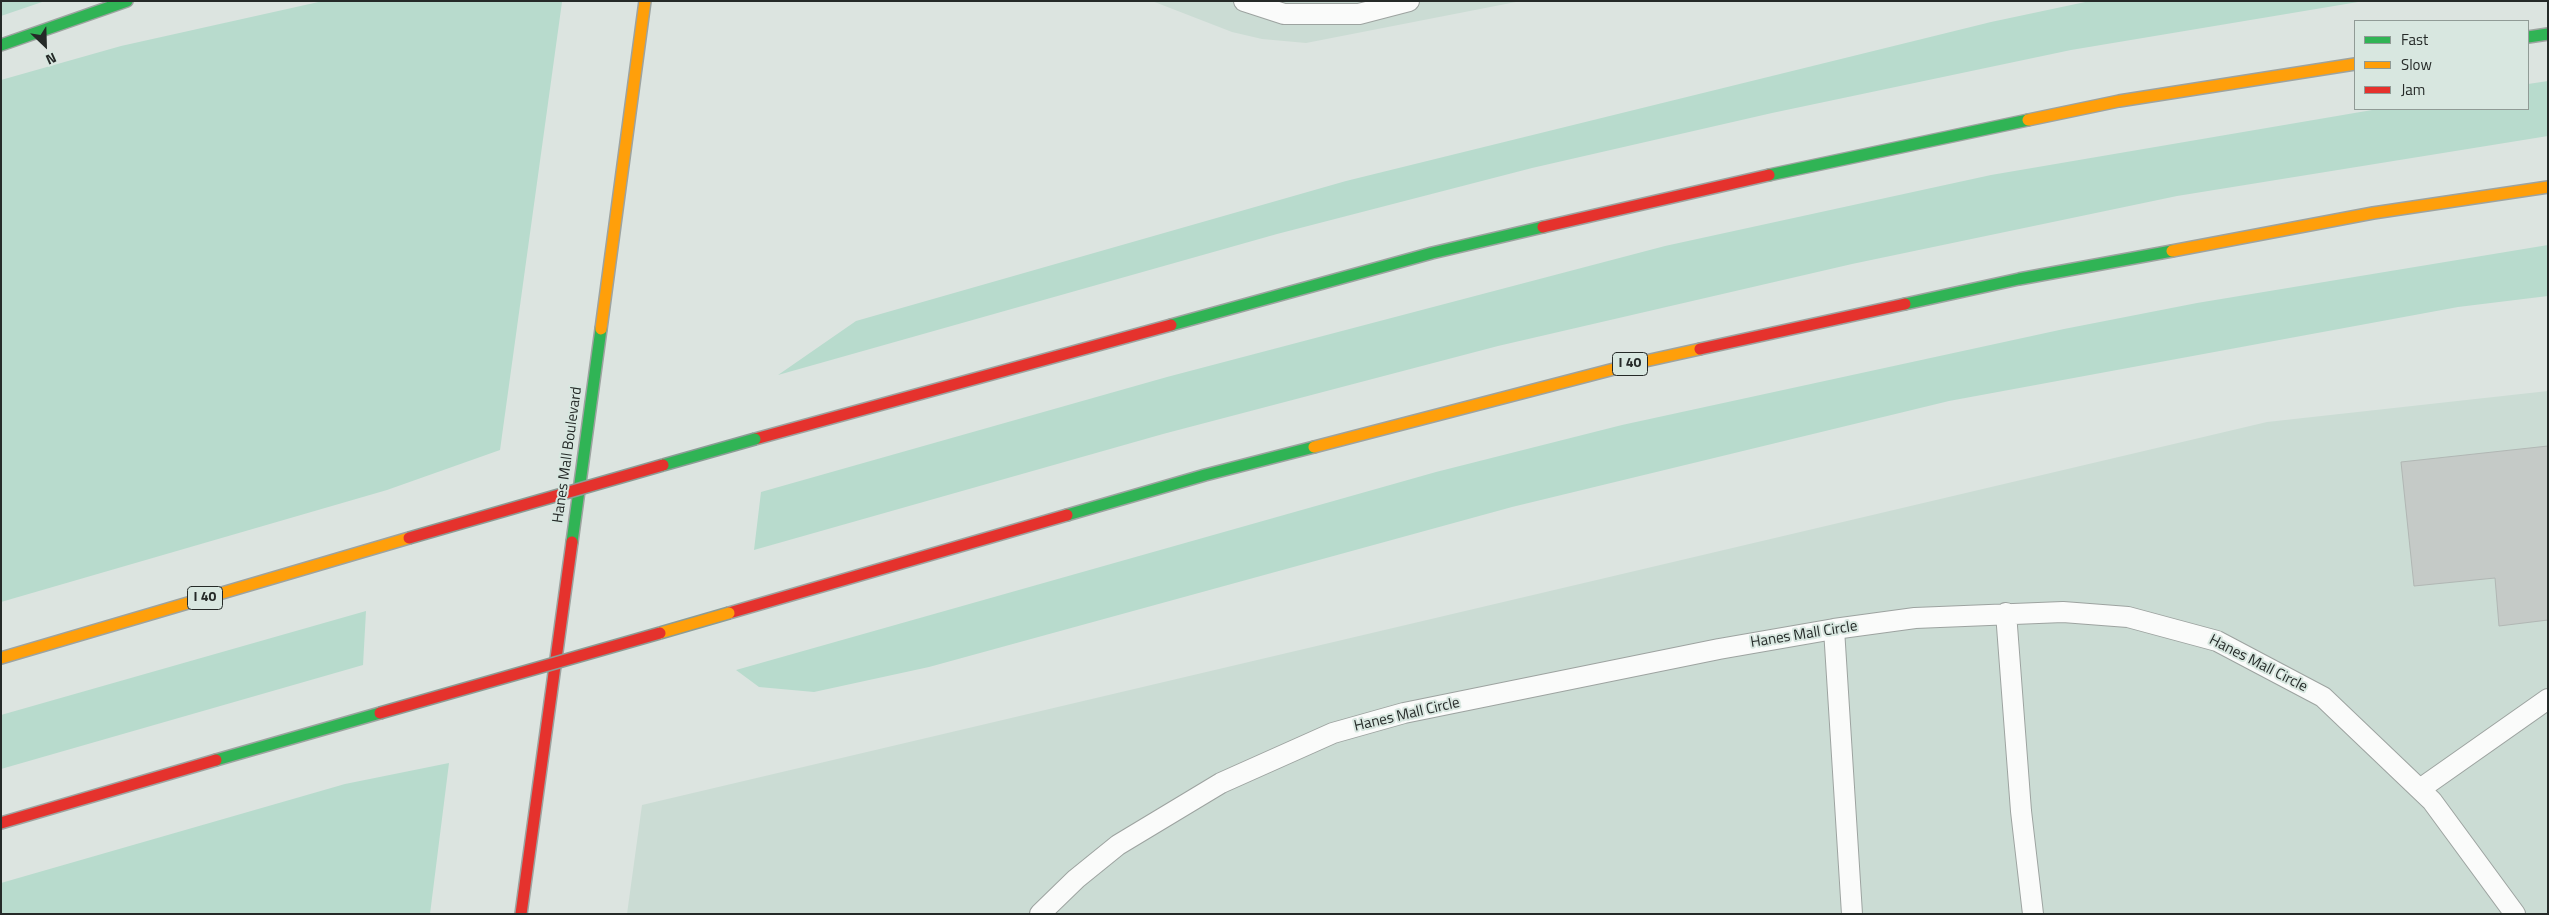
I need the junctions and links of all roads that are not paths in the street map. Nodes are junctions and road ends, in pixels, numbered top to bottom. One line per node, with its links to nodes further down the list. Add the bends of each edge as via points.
1 (127, 1): 7 (main road)
2 (645, 1): 16 (main road, Hanes Mall Boulevard)
3 (1244, 1): 4 (lane, via 1284,14 1359,14)
4 (1409, 1)
5 (2548, 34): 6 (main road)
6 (2529, 37)
7 (1, 46)
8 (2354, 64): 12 (main road, I 40, bridge, via 2109,103 1758,177 1432,253 755,439)
9 (2548, 187): 15 (main road, I 40, bridge, via 2373,213 2019,279 1641,362 1205,475)
10 (2006, 613): 11 (lane, Hanes Mall Circle, via 1915,618); 14 (lane, Hanes Mall Circle, via 2063,612 2128,617 2217,640 2323,697); 19 (lane, via 2021,811)
11 (1834, 629): 17 (lane, Hanes Mall Circle, via 1422,709 1333,733 1221,783 1118,845); 18 (lane)
12 (1, 658)
13 (2548, 699): 14 (lane)
14 (2420, 789): 20 (lane, Hanes Mall Circle)
15 (1, 823)
16 (521, 914)
17 (1040, 914)
18 (1852, 914)
19 (2033, 914)
20 (2515, 914)

